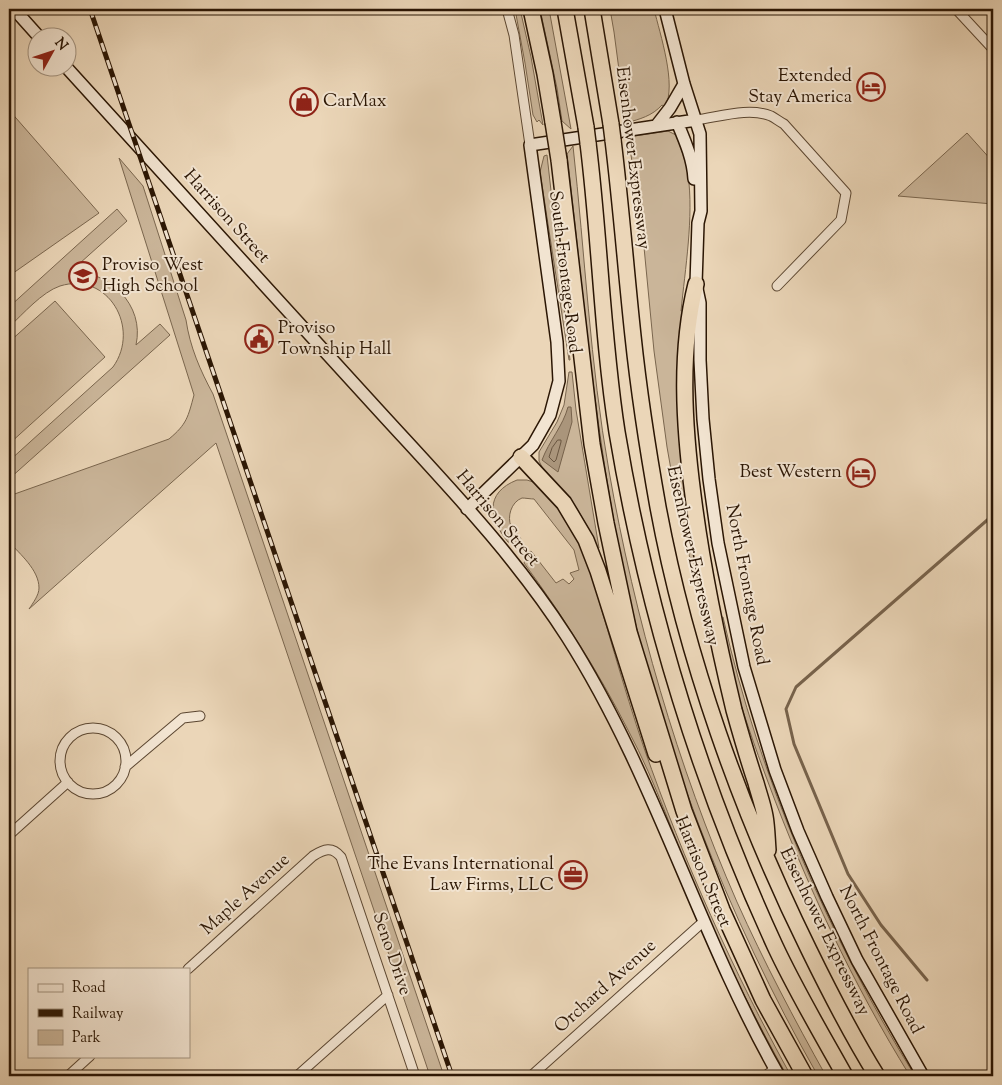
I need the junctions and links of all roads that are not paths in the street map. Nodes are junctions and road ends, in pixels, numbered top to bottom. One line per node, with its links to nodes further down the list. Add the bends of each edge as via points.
1 (14, 9): 8 (main road)
2 (508, 9): 15 (street, South Frontage Road)
3 (531, 9): 24 (highway, bridge, via 553,122 592,444 606,523 629,632)
4 (565, 9): 39 (highway, bridge, via 588,143 617,429 637,538 666,656 705,777 736,857 776,948)
5 (592, 9): 27 (highway, Eisenhower Expressway, bridge, via 611,124 642,408 662,526 714,716)
6 (665, 9): 11 (main road, North Frontage Road)
7 (956, 9): 9 (street)
8 (31, 28)
9 (993, 49)
10 (76, 78): 20 (main road, Harrison Street)
11 (684, 84): 12 (main road, North Frontage Road); 14 (main road)
12 (696, 120): 13 (main road); 16 (main road, North Frontage Road, via 700,134 701,211); 18 (street, via 760,113 772,116 784,124 846,192 841,220)
13 (677, 122): 14 (main road); 16 (main road, via 694,170)
14 (656, 126): 15 (main road)
15 (530, 145): 19 (main road, South Frontage Road, via 557,342 558,381 550,414 533,445)
16 (698, 223): 17 (main road, North Frontage Road)
17 (696, 284): 27 (highway, via 687,336 686,417 696,519 727,680 765,815); 41 (main road, North Frontage Road, via 700,303 700,360 708,479 731,612 760,725 798,831 827,897 870,984)
18 (777, 286)
19 (521, 457): 20 (main road, South Frontage Road); 24 (highway, via 564,503 586,540 668,790)
20 (467, 509): 28 (main road, Harrison Street, via 536,592 606,702 643,778)
21 (200, 716): 22 (street, via 184,718)
22 (125, 766): 23 (street, via 119,781 106,792 81,792); 23 (street, via 124,750 114,737 101,730 84,730 70,738 62,752 61,770)
23 (68, 782): 25 (street)
24 (684, 810): 38 (highway, via 722,910 763,1000)
25 (9, 835)
26 (328, 848): 29 (street, Maple Avenue, via 313,856); 30 (street, Seno Drive, via 341,857)
27 (770, 866): 40 (highway, Eisenhower Expressway, via 829,991)
28 (703, 922): 32 (main road, Harrison Street); 36 (street, Orchard Avenue)
29 (189, 968)
30 (388, 995): 34 (street); 35 (street, Seno Drive)
31 (88, 1058): 33 (street)
32 (777, 1073): 37 (street)
33 (68, 1076)
34 (297, 1076)
35 (415, 1076)
36 (531, 1076)
37 (765, 1076)
38 (805, 1076)
39 (844, 1076)
40 (877, 1076)
41 (923, 1076)

